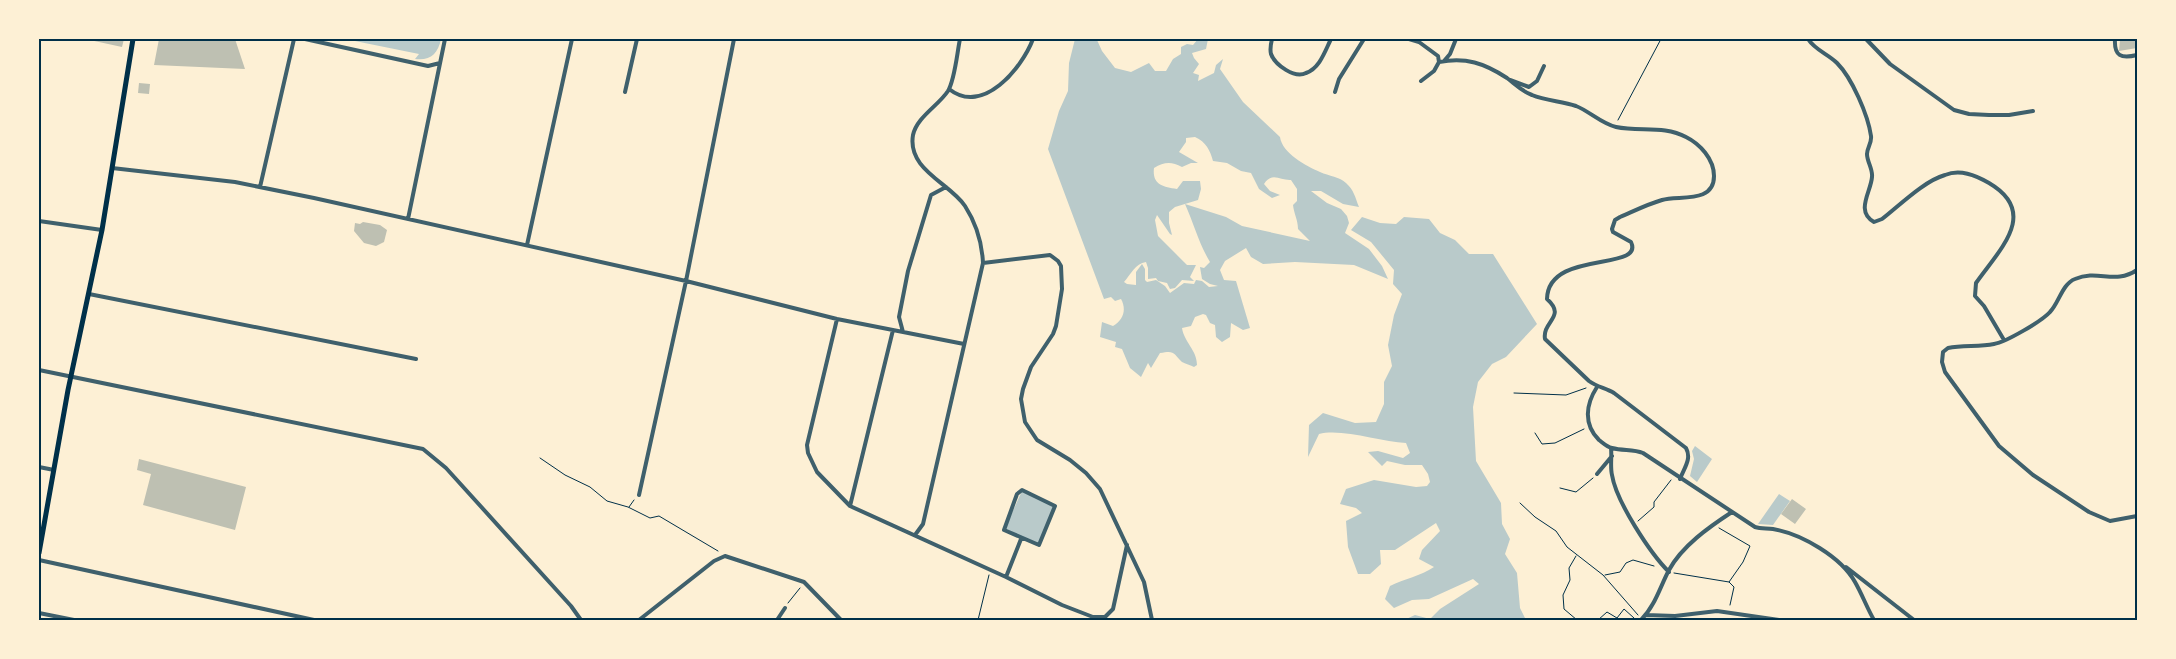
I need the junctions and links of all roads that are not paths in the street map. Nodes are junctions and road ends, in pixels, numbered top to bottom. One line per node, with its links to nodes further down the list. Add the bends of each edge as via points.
1 (134, 39): 28 (main road)
2 (294, 39): 29 (street)
3 (306, 39): 20 (street, via 428,66)
4 (445, 39): 20 (street)
5 (572, 39): 34 (street)
6 (637, 39): 25 (street)
7 (734, 39): 37 (street)
8 (960, 39): 24 (street)
9 (1034, 39): 24 (street, via 1016,68 987,93 975,98 964,97)
10 (1272, 39): 11 (street, via 1275,60 1286,71 1300,75 1317,64)
11 (1331, 39)
12 (1364, 39): 26 (street, via 1339,78)
13 (1409, 39): 19 (street, via 1419,42)
14 (1456, 39): 19 (street, via 1450,54)
15 (1808, 39): 42 (street, via 1812,46 1847,74 1859,96 1871,135 1867,152 1872,177 1864,209 1868,219 1874,222 1882,219 1936,178 1960,171 1982,179 2007,196 2014,208 2010,235 1976,283 1974,291)
16 (1866, 39): 27 (street, via 1890,64 1954,110 1995,115)
17 (2115, 39): 18 (street, via 2117,54)
18 (2137, 55)
19 (1441, 62): 22 (street, via 1467,59); 23 (street)
20 (440, 63): 31 (street)
21 (1544, 66): 22 (street, via 1537,81 1529,87)
22 (1508, 79): 47 (street, via 1533,96 1575,106 1614,127 1668,130 1679,134 1705,153 1713,169 1713,183 1703,195 1664,200 1620,216 1613,225 1613,232 1631,242 1633,250 1628,256 1570,268 1551,282 1547,299 1555,315 1544,335)
23 (1421, 81)
24 (949, 89): 30 (street, via 917,126 913,136 913,145 924,168)
25 (625, 92)
26 (1335, 92)
27 (2033, 111)
28 (112, 168): 29 (street); 33 (main road)
29 (260, 187): 31 (street)
30 (946, 187): 35 (street, via 965,205 976,226); 41 (street, via 931,195 908,271 898,317)
31 (408, 218): 34 (street)
32 (39, 221): 33 (street)
33 (102, 230): 38 (main road)
34 (527, 245): 37 (street)
35 (983, 263): 43 (street); 60 (street, via 1050,255 1061,266 1062,289 1056,326 1027,375 1021,399 1022,411 1037,440 1070,460 1100,489)
36 (2137, 270): 42 (street, via 2120,278 2093,275 2072,280 2041,321)
37 (686, 281): 39 (street); 54 (street)
38 (89, 294): 44 (street); 46 (main road)
39 (838, 319): 40 (street); 55 (street, via 807,445 817,472)
40 (893, 330): 41 (street); 55 (street)
41 (903, 332): 43 (street)
42 (2004, 340): 57 (street, via 1995,344 1948,348 1943,352 1942,362 1945,372 1998,446 2033,475 2089,512 2110,521)
43 (964, 344): 58 (street, via 923,524)
44 (416, 359)
45 (39, 370): 46 (street)
46 (71, 376): 51 (main road); 72 (street, via 423,449 446,468)
47 (1597, 387): 48 (street, via 1588,405 1589,428); 53 (street, via 1614,392 1686,448 1688,460)
48 (1611, 448): 49 (street); 53 (street, via 1643,453)
49 (1612, 456): 52 (street); 64 (street, via 1611,474 1615,487 1648,547)
50 (39, 467): 51 (street)
51 (54, 470): 61 (main road)
52 (1597, 474)
53 (1680, 479): 56 (street)
54 (639, 495)
55 (850, 506): 58 (street)
56 (1732, 512): 63 (street, via 1755,527 1773,529 1805,540); 64 (street, via 1692,542)
57 (2137, 516)
58 (915, 535): 65 (street)
59 (1020, 539): 59 (street, via 1039,545 1056,508 1054,504 1024,490 1017,494 1004,528); 65 (street)
60 (1127, 545): 65 (street, via 1113,609 1105,617 1093,617 1062,605); 76 (street, via 1144,582)
61 (39, 554)
62 (39, 560): 71 (street)
63 (1842, 564): 69 (street, via 1855,582); 79 (street)
64 (1669, 572): 68 (street)
65 (1006, 577)
66 (785, 608): 74 (street)
67 (39, 613): 70 (street)
68 (1646, 615): 77 (street); 78 (street, via 1728,612)
69 (1872, 619)
70 (74, 620)
71 (314, 620)
72 (581, 620)
73 (639, 620): 75 (street, via 714,561 725,556 804,582)
74 (777, 620)
75 (841, 620)
76 (1152, 620)
77 (1641, 620)
78 (1778, 620)
79 (1914, 620)

